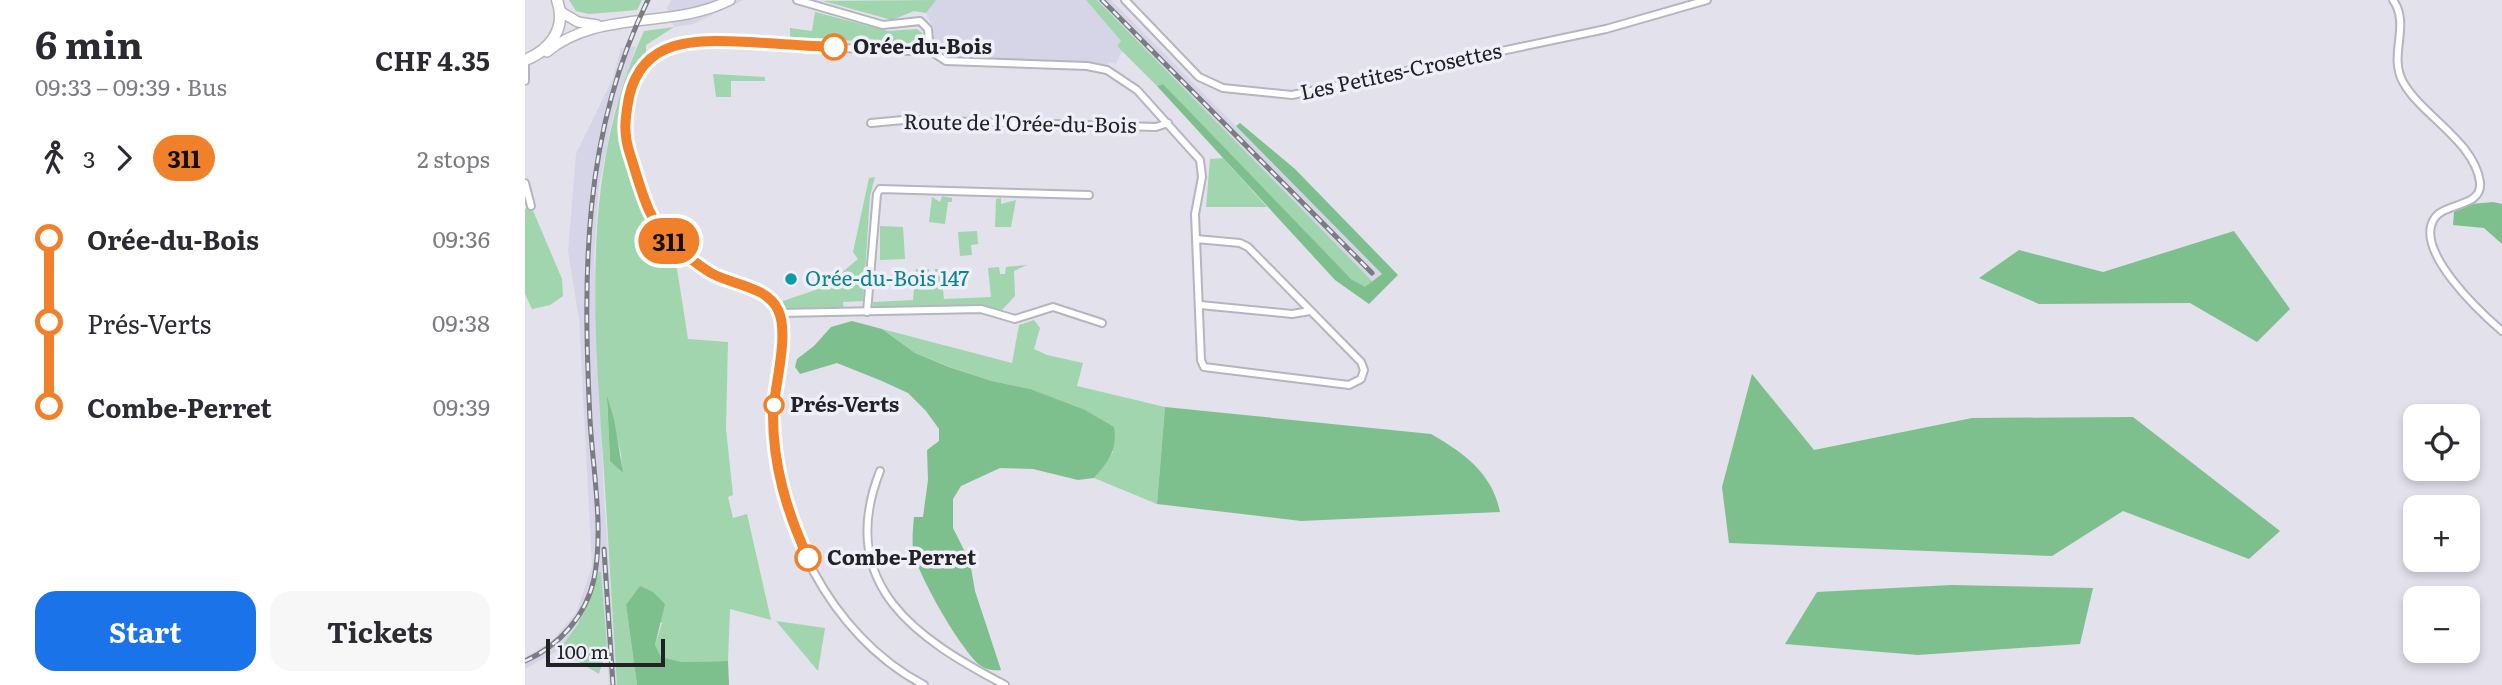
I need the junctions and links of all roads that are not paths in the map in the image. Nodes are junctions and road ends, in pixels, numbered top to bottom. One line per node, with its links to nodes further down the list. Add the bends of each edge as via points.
1 (557, 0): 7 (main road)
2 (730, 0): 8 (main road, via 688,16)
3 (797, 0): 9 (street, via 883,25 920,21 929,32)
4 (1125, 0): 5 (street, Les Petites-Crosettes, via 1199,78 1223,88 1292,95 1606,30)
5 (1707, 0)
6 (2393, 0): 23 (street, via 2401,18 2397,59 2401,79 2454,138 2480,181 2473,199 2434,218 2432,240 2463,295)
7 (561, 12): 8 (main road, via 578,22); 10 (main road, via 554,38)
8 (602, 26): 10 (main road, via 573,34)
9 (925, 47): 13 (street, Route de l'Orée-du-Bois, via 946,61 1101,68 1127,81); 21 (street, via 908,51 696,40 660,52 637,77 624,132 661,233 711,273 767,297)
10 (526, 61): 11 (street)
11 (525, 81)
12 (871, 123): 13 (street, Route de l'Orée-du-Bois, via 1156,127)
13 (1168, 123): 17 (street, Route de l'Orée-du-Bois, via 1201,164)
14 (525, 183): 16 (street)
15 (1089, 195): 20 (street, via 880,189)
16 (531, 206)
17 (1196, 239): 18 (street, Route de l'Orée-du-Bois); 19 (street, Route de l'Orée-du-Bois, via 1244,245)
18 (1201, 304): 19 (street, via 1292,314); 19 (street, Route de l'Orée-du-Bois, via 1201,360 1206,369 1357,383 1363,377 1362,365)
19 (1310, 311)
20 (867, 312): 21 (street); 22 (street, via 981,309 1015,319 1053,307)
21 (780, 313): 25 (street, via 773,411 776,457 800,540 835,605 865,643)
22 (1102, 323)
23 (2502, 331)
24 (880, 471): 26 (street, via 868,524 875,569 887,596 904,619 935,646)
25 (924, 685)
26 (1005, 685)

